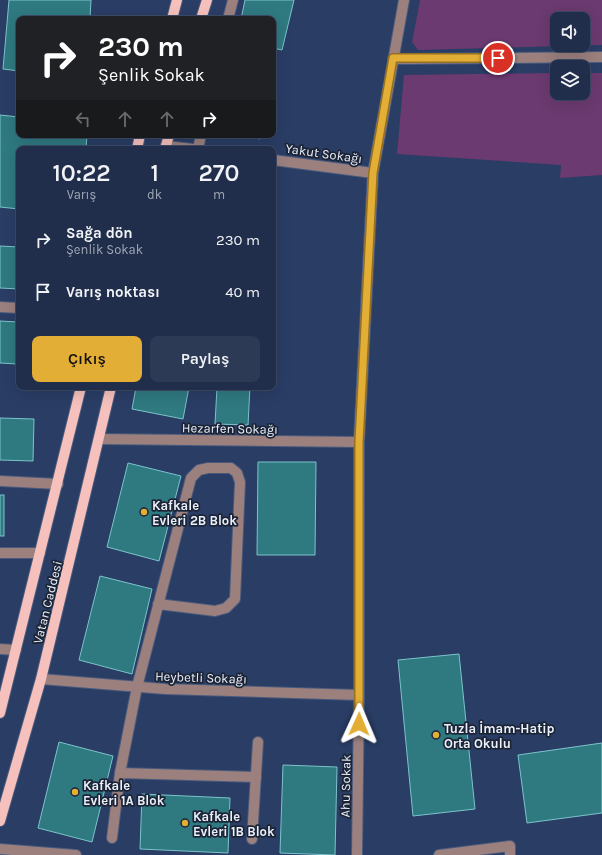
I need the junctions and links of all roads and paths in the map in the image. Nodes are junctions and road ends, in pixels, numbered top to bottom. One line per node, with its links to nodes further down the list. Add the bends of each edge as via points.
1 (177, 0): 5 (main road)
2 (207, 0): 6 (main road)
3 (233, 0): 7 (street)
4 (404, 0): 9 (street, Ahu Sokak)
5 (173, 16)
6 (202, 16)
7 (229, 16)
8 (602, 57): 9 (street)
9 (393, 58): 11 (street, Ahu Sokak)
10 (276, 160): 11 (street, Yakut Sokağı)
11 (373, 173): 17 (street, Ahu Sokak)
12 (0, 308): 13 (street)
13 (16, 308)
14 (80, 390): 19 (main road, Vatan Caddesi)
15 (110, 390): 16 (main road, Vatan Caddesi)
16 (99, 439): 17 (street, Hezarfen Sokağı); 25 (main road, Vatan Caddesi)
17 (359, 442): 27 (street, Ahu Sokak)
18 (0, 480): 19 (street)
19 (58, 484): 21 (main road, Vatan Caddesi)
20 (0, 553): 21 (street)
21 (40, 554): 24 (main road, Vatan Caddesi)
22 (158, 604): 22 (street, via 191,478 199,470 231,468 237,473 240,482 235,599 226,608 215,611); 26 (street)
23 (0, 649): 24 (street)
24 (16, 650): 28 (main road, Vatan Caddesi)
25 (41, 680): 26 (street, Heybetli Sokağı); 32 (main road, Vatan Caddesi)
26 (137, 687): 27 (street, Heybetli Sokağı); 30 (street)
27 (359, 695): 38 (street, Ahu Sokak)
28 (0, 713)
29 (258, 742): 31 (street)
30 (120, 774): 31 (street); 33 (street)
31 (256, 777): 34 (street)
32 (0, 821)
33 (112, 838)
34 (252, 839)
35 (0, 849): 37 (street)
36 (510, 850): 39 (street)
37 (76, 855)
38 (357, 855)
39 (439, 855)

